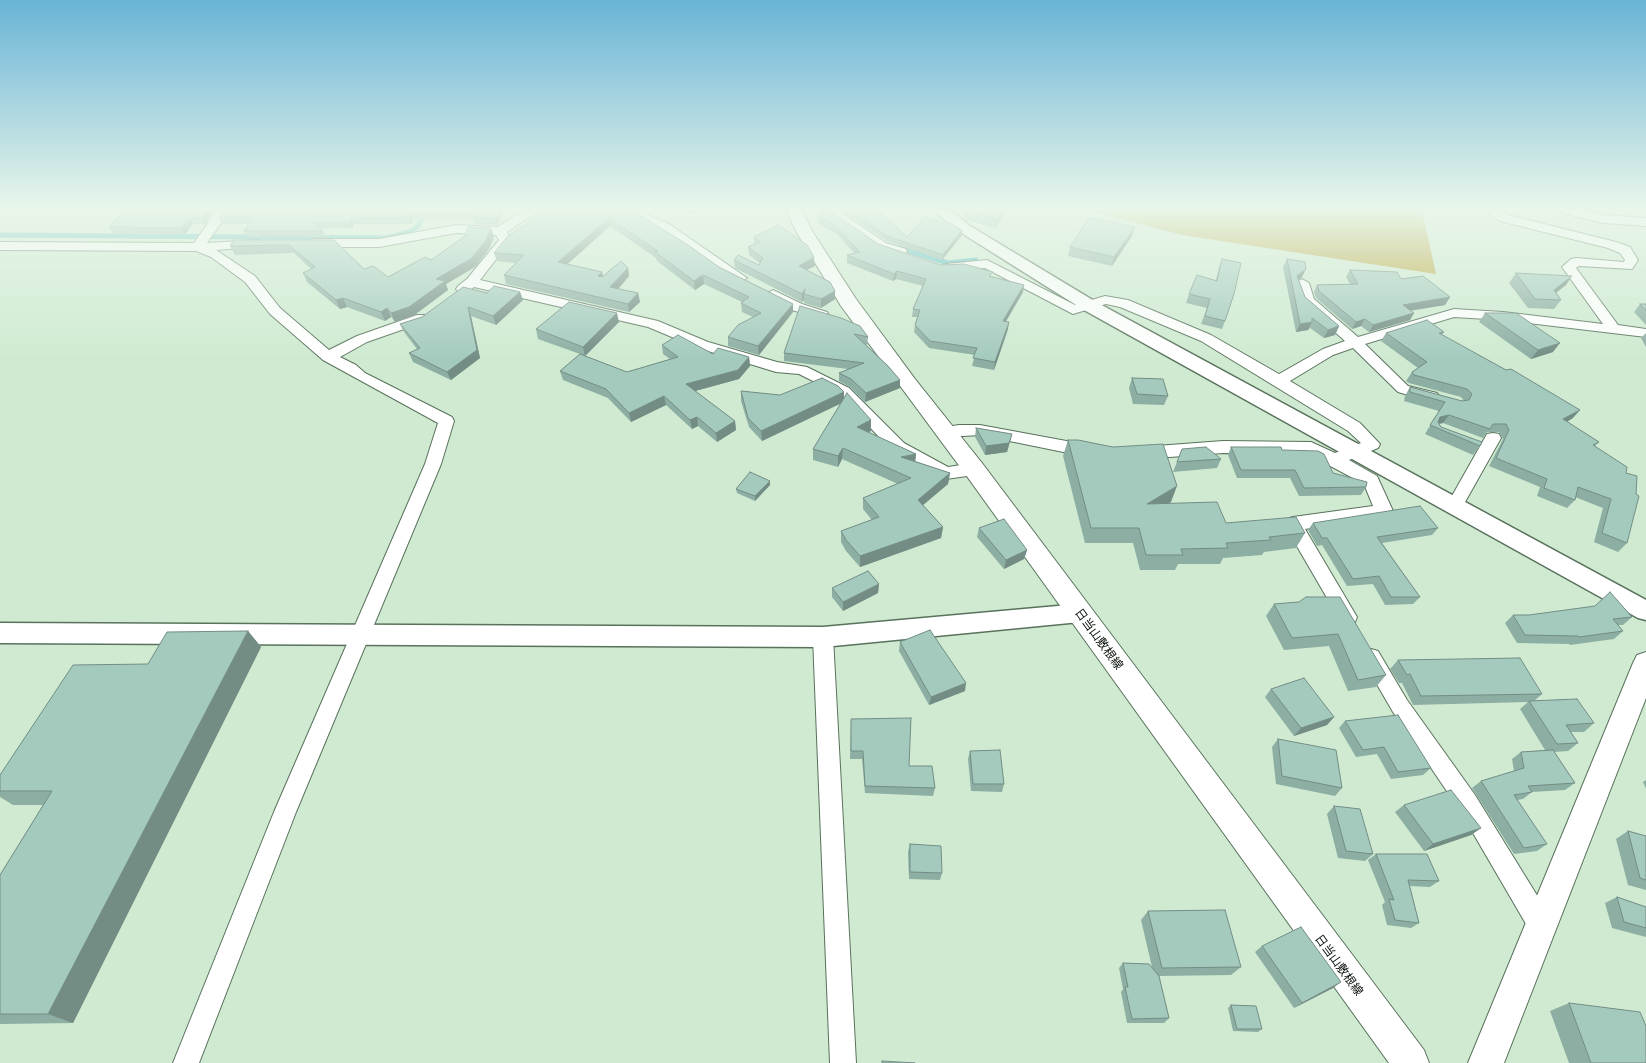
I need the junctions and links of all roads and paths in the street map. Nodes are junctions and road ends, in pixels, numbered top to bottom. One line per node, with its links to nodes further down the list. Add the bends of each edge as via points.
1 (224, 260): 17 (street, via 250,279 275,311)
2 (490, 260): 8 (street)
3 (709, 260): 13 (street, via 726,272 797,307)
4 (822, 260): 20 (main road, 日当山敷根線, via 858,325)
5 (1015, 260): 11 (street)
6 (1632, 260): 14 (street, via 1627,266 1576,262 1570,267)
7 (930, 262): 11 (street, via 946,268 987,264 1073,310)
8 (472, 282): 10 (street); 26 (street, via 653,324 776,367 802,370 844,391 898,447 946,474)
9 (1302, 283): 16 (street, via 1308,301)
10 (449, 298)
11 (1090, 306): 18 (street, via 1106,300 1152,314 1206,338); 23 (street)
12 (434, 310): 17 (street, via 419,321 362,339)
13 (831, 317)
14 (1613, 328): 15 (street); 16 (street, via 1454,313)
15 (1646, 333)
16 (1356, 343): 18 (street, via 1328,352); 19 (street, via 1403,389)
17 (328, 357): 31 (street, via 446,421 432,464)
18 (1279, 380): 23 (street, via 1354,427 1372,444)
19 (1444, 396)
20 (946, 432): 22 (street, via 980,430); 26 (main road, 日当山敷根線)
21 (1469, 440): 27 (street, via 1490,443)
22 (1099, 453)
23 (1355, 453): 25 (street); 27 (street)
24 (1127, 454): 25 (street, via 1223,447 1311,448)
25 (1335, 460): 34 (street, via 1371,480 1384,511 1293,524 1400,706 1467,802)
26 (974, 469): 29 (main road, 日当山敷根線)
27 (1454, 507): 28 (street)
28 (1646, 611)
29 (1080, 613): 32 (street); 37 (main road, 日当山敷根線)
30 (0, 633): 31 (street)
31 (358, 636): 32 (street); 35 (street)
32 (823, 637): 36 (street)
33 (1646, 664): 34 (main road)
34 (1542, 927): 38 (main road)
35 (186, 1063)
36 (843, 1063)
37 (1411, 1063)
38 (1486, 1063)

